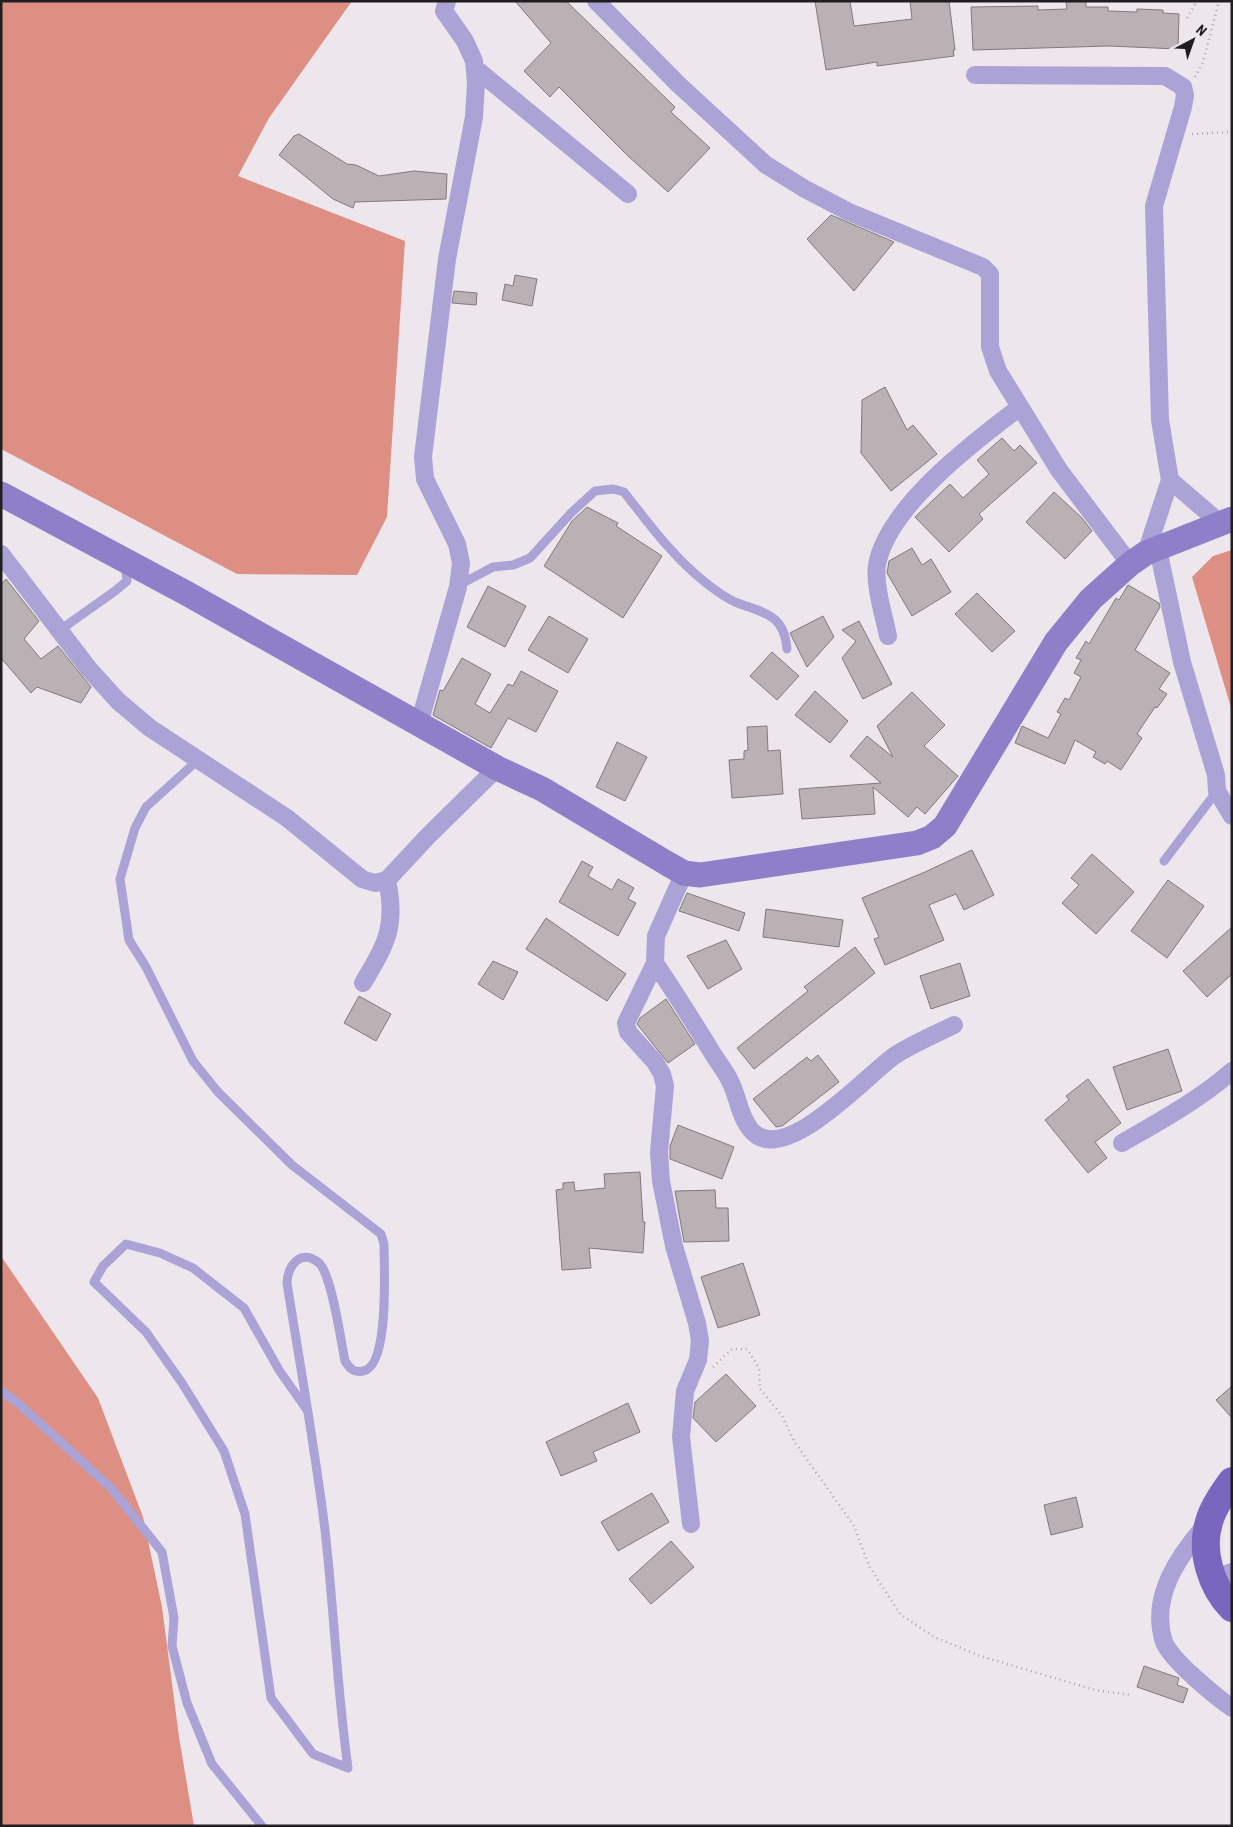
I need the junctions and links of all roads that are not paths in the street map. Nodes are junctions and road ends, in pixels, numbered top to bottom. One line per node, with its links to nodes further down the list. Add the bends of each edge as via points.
1 (448, 1): 3 (street, via 444,10 466,41)
2 (596, 1): 6 (street, via 678,84 766,165 848,212 974,263 990,274 990,347 998,371)
3 (475, 68): 5 (street); 13 (street, via 474,117 447,259 423,457 425,479 457,544 461,563)
4 (975, 75): 7 (street, via 1165,76 1183,87 1185,95 1157,190 1153,221 1160,420)
5 (628, 194)
6 (1020, 407): 11 (street, via 1082,503); 15 (street, via 962,451 893,526 883,543 877,566)
7 (1170, 480): 9 (street); 11 (street)
8 (1, 494): 12 (street)
9 (1226, 521): 11 (street)
10 (1, 554): 14 (street)
11 (1145, 555): 20 (street, via 1182,662 1216,775); 23 (street, via 1091,599 1056,642 968,790 945,826 932,837 917,844 700,875)
12 (125, 559): 14 (lane, via 127,581); 17 (street)
13 (458, 585): 16 (lane, via 493,567 514,565 530,558 595,491 613,489 624,492 680,560 706,583 734,602 757,607 774,618 786,636); 17 (street)
14 (60, 630): 18 (street, via 118,701 150,728)
15 (888, 636)
16 (787, 649)
17 (419, 724): 19 (street)
18 (198, 760): 24 (street, via 287,818 362,879); 31 (lane, via 146,807 135,828 120,879 129,940 193,1061 218,1092 292,1165 377,1230 384,1244 381,1338 374,1364 367,1370 350,1370 345,1362 334,1304 321,1264 302,1257 293,1262 288,1272)
19 (496, 768): 23 (street, via 542,789); 24 (street)
20 (1217, 791): 21 (street); 22 (lane)
21 (1232, 816)
22 (1164, 861)
23 (684, 873): 25 (street, via 656,936)
24 (387, 880): 26 (street, via 392,915 388,938)
25 (655, 963): 27 (street, via 730,1080 751,1130 768,1140 794,1135 894,1056); 34 (street, via 626,1023 628,1032 655,1062 665,1086 659,1152 661,1181 674,1246 697,1323 698,1360 685,1391 681,1437)
26 (362, 984)
27 (954, 1025)
28 (1232, 1071): 29 (street, via 1171,1115)
29 (1122, 1142)
30 (1, 1391): 38 (lane, via 112,1489 162,1552 174,1618 172,1646 187,1703 212,1764)
31 (307, 1410): 31 (lane, via 325,1530 338,1702 348,1768 313,1754 271,1698 245,1514 224,1451 146,1332 94,1282 103,1266 126,1244 160,1253 193,1268 244,1308 279,1370)
32 (1232, 1481): 33 (main road)
33 (1209, 1522): 35 (main road, via 1207,1560); 37 (street, via 1174,1567 1168,1580 1160,1621 1165,1643 1178,1660)
34 (691, 1524)
35 (1223, 1576): 36 (main road, via 1225,1601)
36 (1232, 1608)
37 (1232, 1708)
38 (262, 1826)

